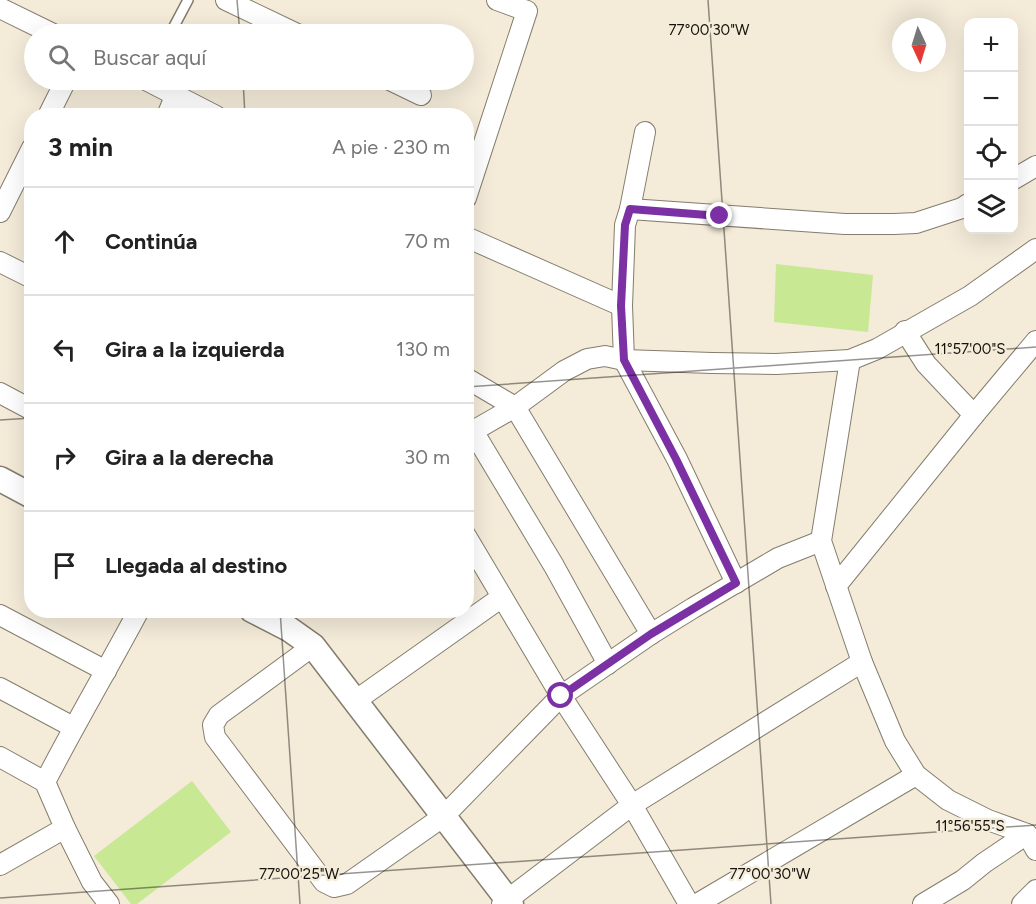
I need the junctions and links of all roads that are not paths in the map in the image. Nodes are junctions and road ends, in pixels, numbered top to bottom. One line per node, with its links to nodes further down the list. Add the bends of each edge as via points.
1 (188, 0): 6 (lane)
2 (226, 0): 7 (street)
3 (496, 0): 19 (street, via 527,11)
4 (0, 8): 5 (street)
5 (32, 24)
6 (175, 24)
7 (276, 24)
8 (61, 90): 13 (street)
9 (167, 90): 11 (street)
10 (411, 90): 12 (street)
11 (176, 94): 14 (street); 15 (street)
12 (421, 95)
13 (52, 108)
14 (170, 108)
15 (201, 108)
16 (645, 132): 22 (street)
17 (24, 164): 23 (street)
18 (1036, 166): 20 (street)
19 (474, 173)
20 (1018, 177)
21 (964, 207): 22 (street, via 916,223 894,225)
22 (630, 209): 28 (street, via 625,225)
23 (0, 212)
24 (474, 241): 28 (street)
25 (1036, 249): 29 (street, via 970,296)
26 (0, 262): 27 (street)
27 (24, 274)
28 (621, 306): 31 (street)
29 (905, 331): 32 (street); 37 (street, via 926,364)
30 (1036, 342): 37 (street)
31 (624, 360): 32 (street, via 776,364); 36 (street, via 587,359); 44 (street)
32 (850, 360): 42 (street)
33 (474, 383): 36 (street)
34 (0, 393): 35 (street)
35 (24, 406)
36 (515, 407): 38 (street); 52 (street)
37 (974, 415): 45 (street)
38 (474, 431)
39 (474, 439): 55 (street, via 554,566)
40 (0, 479): 41 (street)
41 (24, 492)
42 (821, 541): 44 (street, via 778,558); 45 (street)
43 (474, 550): 46 (street)
44 (736, 583): 52 (street)
45 (836, 586): 54 (street)
46 (502, 597): 48 (street); 58 (street)
47 (0, 615): 56 (street)
48 (474, 617)
49 (135, 618): 56 (street)
50 (269, 618): 53 (street)
51 (472, 618): 59 (street)
52 (651, 634): 55 (street)
53 (313, 646): 59 (street); 65 (street, via 219,715 213,725 215,737 324,882 334,887 347,884)
54 (862, 662): 62 (street, via 895,741); 64 (street)
55 (608, 664): 58 (street)
56 (106, 671): 60 (street)
57 (0, 688): 60 (street)
58 (561, 696): 64 (street); 65 (street)
59 (355, 701): 65 (street)
60 (73, 727): 63 (street)
61 (0, 757): 63 (street)
62 (916, 776): 67 (street, via 948,800); 73 (street)
63 (45, 782): 66 (street)
64 (632, 805): 70 (street); 72 (street)
65 (444, 816): 70 (street)
66 (65, 828): 68 (street); 71 (street, via 92,882)
67 (1031, 842): 74 (street, via 984,863)
68 (0, 865)
69 (1036, 890): 75 (street)
70 (507, 903)
71 (109, 904)
72 (689, 904)
73 (697, 904)
74 (922, 904)
75 (1022, 904)

